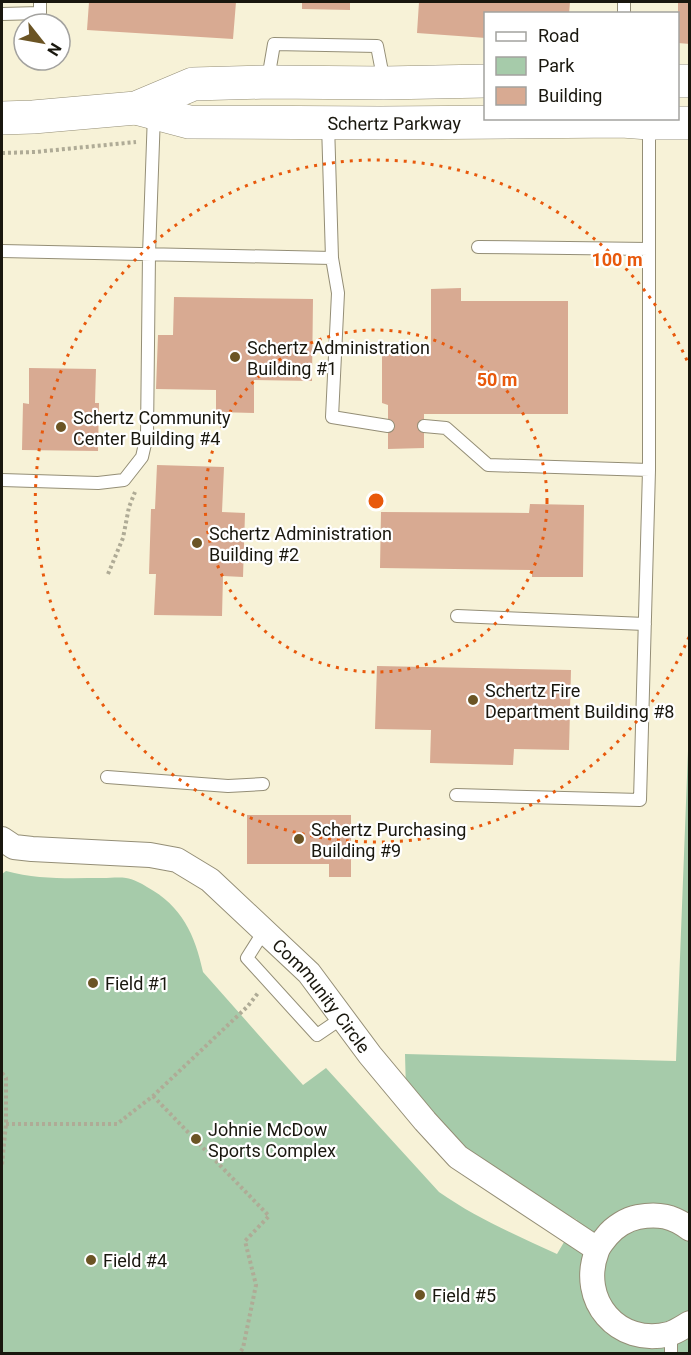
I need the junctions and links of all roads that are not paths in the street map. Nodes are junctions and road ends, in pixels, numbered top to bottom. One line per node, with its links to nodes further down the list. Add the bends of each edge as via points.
1 (40, 2): 2 (lane, via 40,13)
2 (2, 14)
3 (484, 81): 5 (main road, Schertz Parkway)
4 (268, 82): 5 (main road, Schertz Parkway); 6 (main road, Schertz Parkway, via 193,84); 9 (main road)
5 (384, 83): 11 (main road)
6 (145, 110): 7 (main road, Schertz Parkway); 9 (main road, Schertz Parkway, via 189,122); 16 (lane)
7 (2, 118)
8 (631, 121): 11 (main road, Schertz Parkway); 12 (main road, Schertz Parkway); 14 (lane)
9 (264, 123): 10 (main road, Schertz Parkway)
10 (328, 123): 11 (main road, Schertz Parkway); 17 (lane)
11 (380, 123)
12 (690, 123)
13 (478, 247): 14 (lane)
14 (649, 249): 20 (lane)
15 (2, 251): 16 (lane)
16 (149, 254): 17 (lane); 21 (lane, via 147,435 142,457 124,480)
17 (332, 258): 18 (lane, via 338,292 332,417)
18 (388, 426)
19 (424, 426): 20 (lane, via 446,428 488,465)
20 (649, 470): 23 (lane)
21 (2, 480)
22 (457, 616): 23 (lane)
23 (645, 624): 26 (lane, via 640,800)
24 (107, 777): 25 (lane, via 228,786)
25 (262, 784)
26 (456, 795)
27 (2, 840): 28 (street, Community Circle, via 14,847 150,855 177,861 210,880)
28 (264, 931): 29 (street, Community Circle, via 309,973); 29 (lane, via 247,957 267,981 317,1035)
29 (342, 1018): 31 (street, Community Circle, via 458,1157)
30 (690, 1229): 31 (street, via 679,1221 653,1214 633,1218 612,1230)
31 (597, 1249): 32 (street, via 591,1271 594,1295 606,1316 625,1330 647,1336)
32 (677, 1337)

